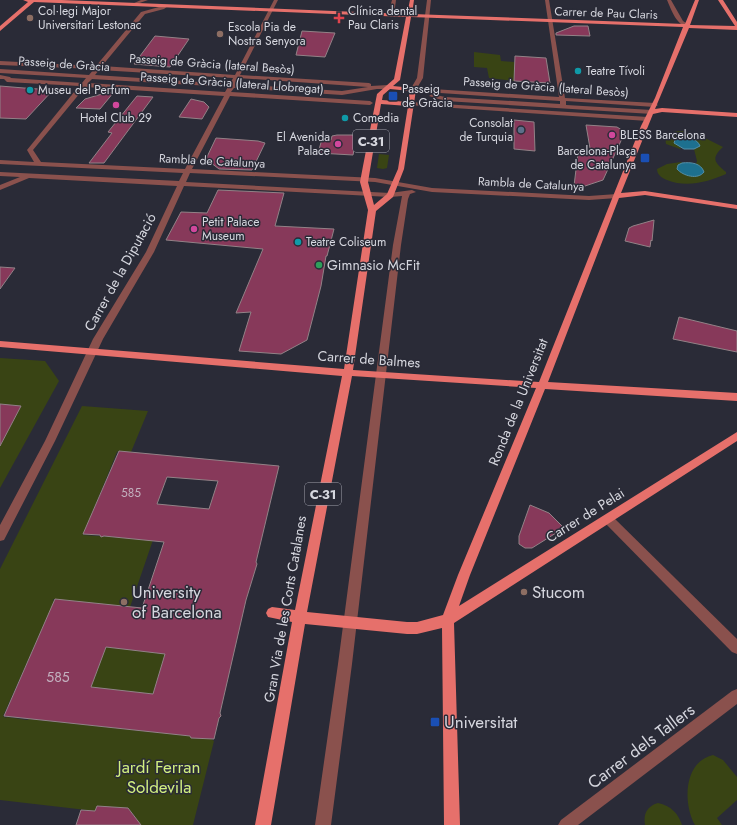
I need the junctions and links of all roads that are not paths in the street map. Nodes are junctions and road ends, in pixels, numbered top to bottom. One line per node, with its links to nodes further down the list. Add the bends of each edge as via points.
1 (25, 0): 2 (main road, Carrer de Pau Claris)
2 (33, 0): 12 (main road, Carrer de Pau Claris); 21 (main road)
3 (146, 0): 12 (street, Carrer de Pau Claris)
4 (276, 0): 14 (street, Carrer de la Diputació)
5 (394, 0): 15 (street)
6 (412, 0): 16 (main road)
7 (429, 0): 17 (street)
8 (547, 0): 18 (street)
9 (669, 0): 19 (street)
10 (697, 0): 19 (main road, Ronda de la Universitat)
11 (723, 1): 20 (main road)
12 (134, 4): 13 (main road, Carrer de Pau Claris)
13 (164, 7): 14 (main road, Carrer de Pau Claris); 23 (street, via 143,13)
14 (271, 10): 15 (main road, Carrer de Pau Claris); 26 (street, Carrer de la Diputació)
15 (391, 15): 16 (main road, Carrer de Pau Claris)
16 (409, 16): 17 (main road, Carrer de Pau Claris); 28 (main road)
17 (428, 16): 18 (main road, Carrer de Pau Claris); 33 (street, via 420,78)
18 (552, 24): 19 (main road, Carrer de Pau Claris); 37 (street)
19 (687, 26): 20 (main road, Carrer de Pau Claris); 42 (main road, Ronda de la Universitat)
20 (737, 27)
21 (0, 28)
22 (0, 63): 23 (street, Passeig de Gràcia (lateral Besòs))
23 (98, 68): 25 (street); 26 (street, Passeig de Gràcia (lateral Besòs))
24 (0, 71): 25 (street, Passeig de Gràcia)
25 (91, 76): 29 (street); 30 (street, Passeig de Gràcia)
26 (237, 76): 30 (street, Carrer de la Diputació); 32 (street, Passeig de Gràcia (lateral Besòs))
27 (0, 78): 29 (street, Passeig de Gràcia (lateral Llobregat))
28 (397, 80): 31 (main road, Gran Via de les Corts Catalanes / C-31); 33 (main road)
29 (84, 84): 35 (street, Passeig de Gràcia (lateral Llobregat)); 46 (street, via 30,150)
30 (232, 86): 34 (street, Passeig de Gràcia); 35 (street, Carrer de la Diputació)
31 (388, 86): 32 (street, Passeig de Gràcia); 33 (main road); 38 (main road, Gran Via de les Corts Catalanes / C-31, via 380,94)
32 (375, 87): 34 (street, Passeig de Gràcia)
33 (413, 90): 36 (street, Passeig de Gràcia); 37 (street, Passeig de Gràcia (lateral Besòs)); 40 (main road, C-31)
34 (342, 92): 38 (street, Passeig de Gràcia)
35 (228, 94): 39 (street, Passeig de Gràcia (lateral Llobregat)); 47 (street, Carrer de la Diputació)
36 (444, 99): 40 (street, Passeig de Gràcia); 41 (street, Passeig de Gràcia)
37 (562, 99): 41 (street); 42 (street, Passeig de Gràcia (lateral Besòs))
38 (379, 102): 40 (main road, Passeig de Gràcia); 50 (main road, Gran Via de les Corts Catalanes / C-31)
39 (370, 103)
40 (411, 104): 44 (street); 51 (main road, C-31, via 401,168)
41 (563, 106): 42 (street, Passeig de Gràcia)
42 (653, 108): 43 (main road); 44 (main road, Ronda de la Universitat)
43 (737, 115)
44 (648, 119): 58 (main road, Ronda de la Universitat)
45 (0, 162): 46 (street, Rambla de Catalunya)
46 (39, 164): 47 (street, Rambla de Catalunya)
47 (188, 171): 50 (street, Rambla de Catalunya); 52 (street, Carrer de la Diputació)
48 (0, 174): 49 (street, Rambla de Catalunya)
49 (25, 178): 52 (street, Rambla de Catalunya); 53 (street)
50 (364, 179): 51 (street, Rambla de Catalunya); 55 (main road, Gran Via de les Corts Catalanes / C-31)
51 (394, 182): 54 (street, Rambla de Catalunya); 57 (main road, C-31)
52 (181, 184): 55 (street, Rambla de Catalunya); 62 (street, Carrer de la Diputació, via 150,252)
53 (0, 188)
54 (421, 189): 56 (street, Rambla de Catalunya); 58 (street, Rambla de Catalunya, via 589,198)
55 (366, 193): 57 (street, Rambla de Catalunya); 60 (main road, Gran Via de les Corts Catalanes / C-31)
56 (407, 193): 57 (street, Rambla de Catalunya); 64 (street, via 404,199)
57 (390, 194): 60 (main road, C-31)
58 (617, 196): 59 (main road, via 645,193); 65 (main road, Ronda de la Universitat)
59 (737, 207)
60 (372, 210): 63 (main road, Gran Via de les Corts Catalanes / C-31)
61 (0, 344): 62 (main road, Carrer de Balmes)
62 (92, 351): 63 (main road, Carrer de Balmes); 69 (street, Carrer de la Diputació, via 50,440)
63 (348, 372): 64 (main road, Carrer de Balmes); 71 (main road, Gran Via de les Corts Catalanes / C-31)
64 (381, 374): 65 (main road, Carrer de Balmes); 73 (street)
65 (542, 385): 66 (main road, Carrer de Balmes); 72 (main road, Ronda de la Universitat)
66 (736, 396)
67 (737, 436): 68 (main road, Carrer de Pelai)
68 (608, 519): 72 (main road, Carrer de Pelai); 74 (street)
69 (0, 536)
70 (272, 613): 71 (main road, Carrer de Pelai)
71 (299, 617): 73 (main road, Carrer de Pelai); 76 (main road, Gran Via de les Corts Catalanes / C-31)
72 (448, 620): 73 (main road, Carrer de Pelai, via 417,628); 78 (main road)
73 (350, 623): 77 (street)
74 (737, 648)
75 (737, 696): 79 (street, Carrer dels Tallers)
76 (263, 825)
77 (323, 825)
78 (452, 825)
79 (566, 825)

